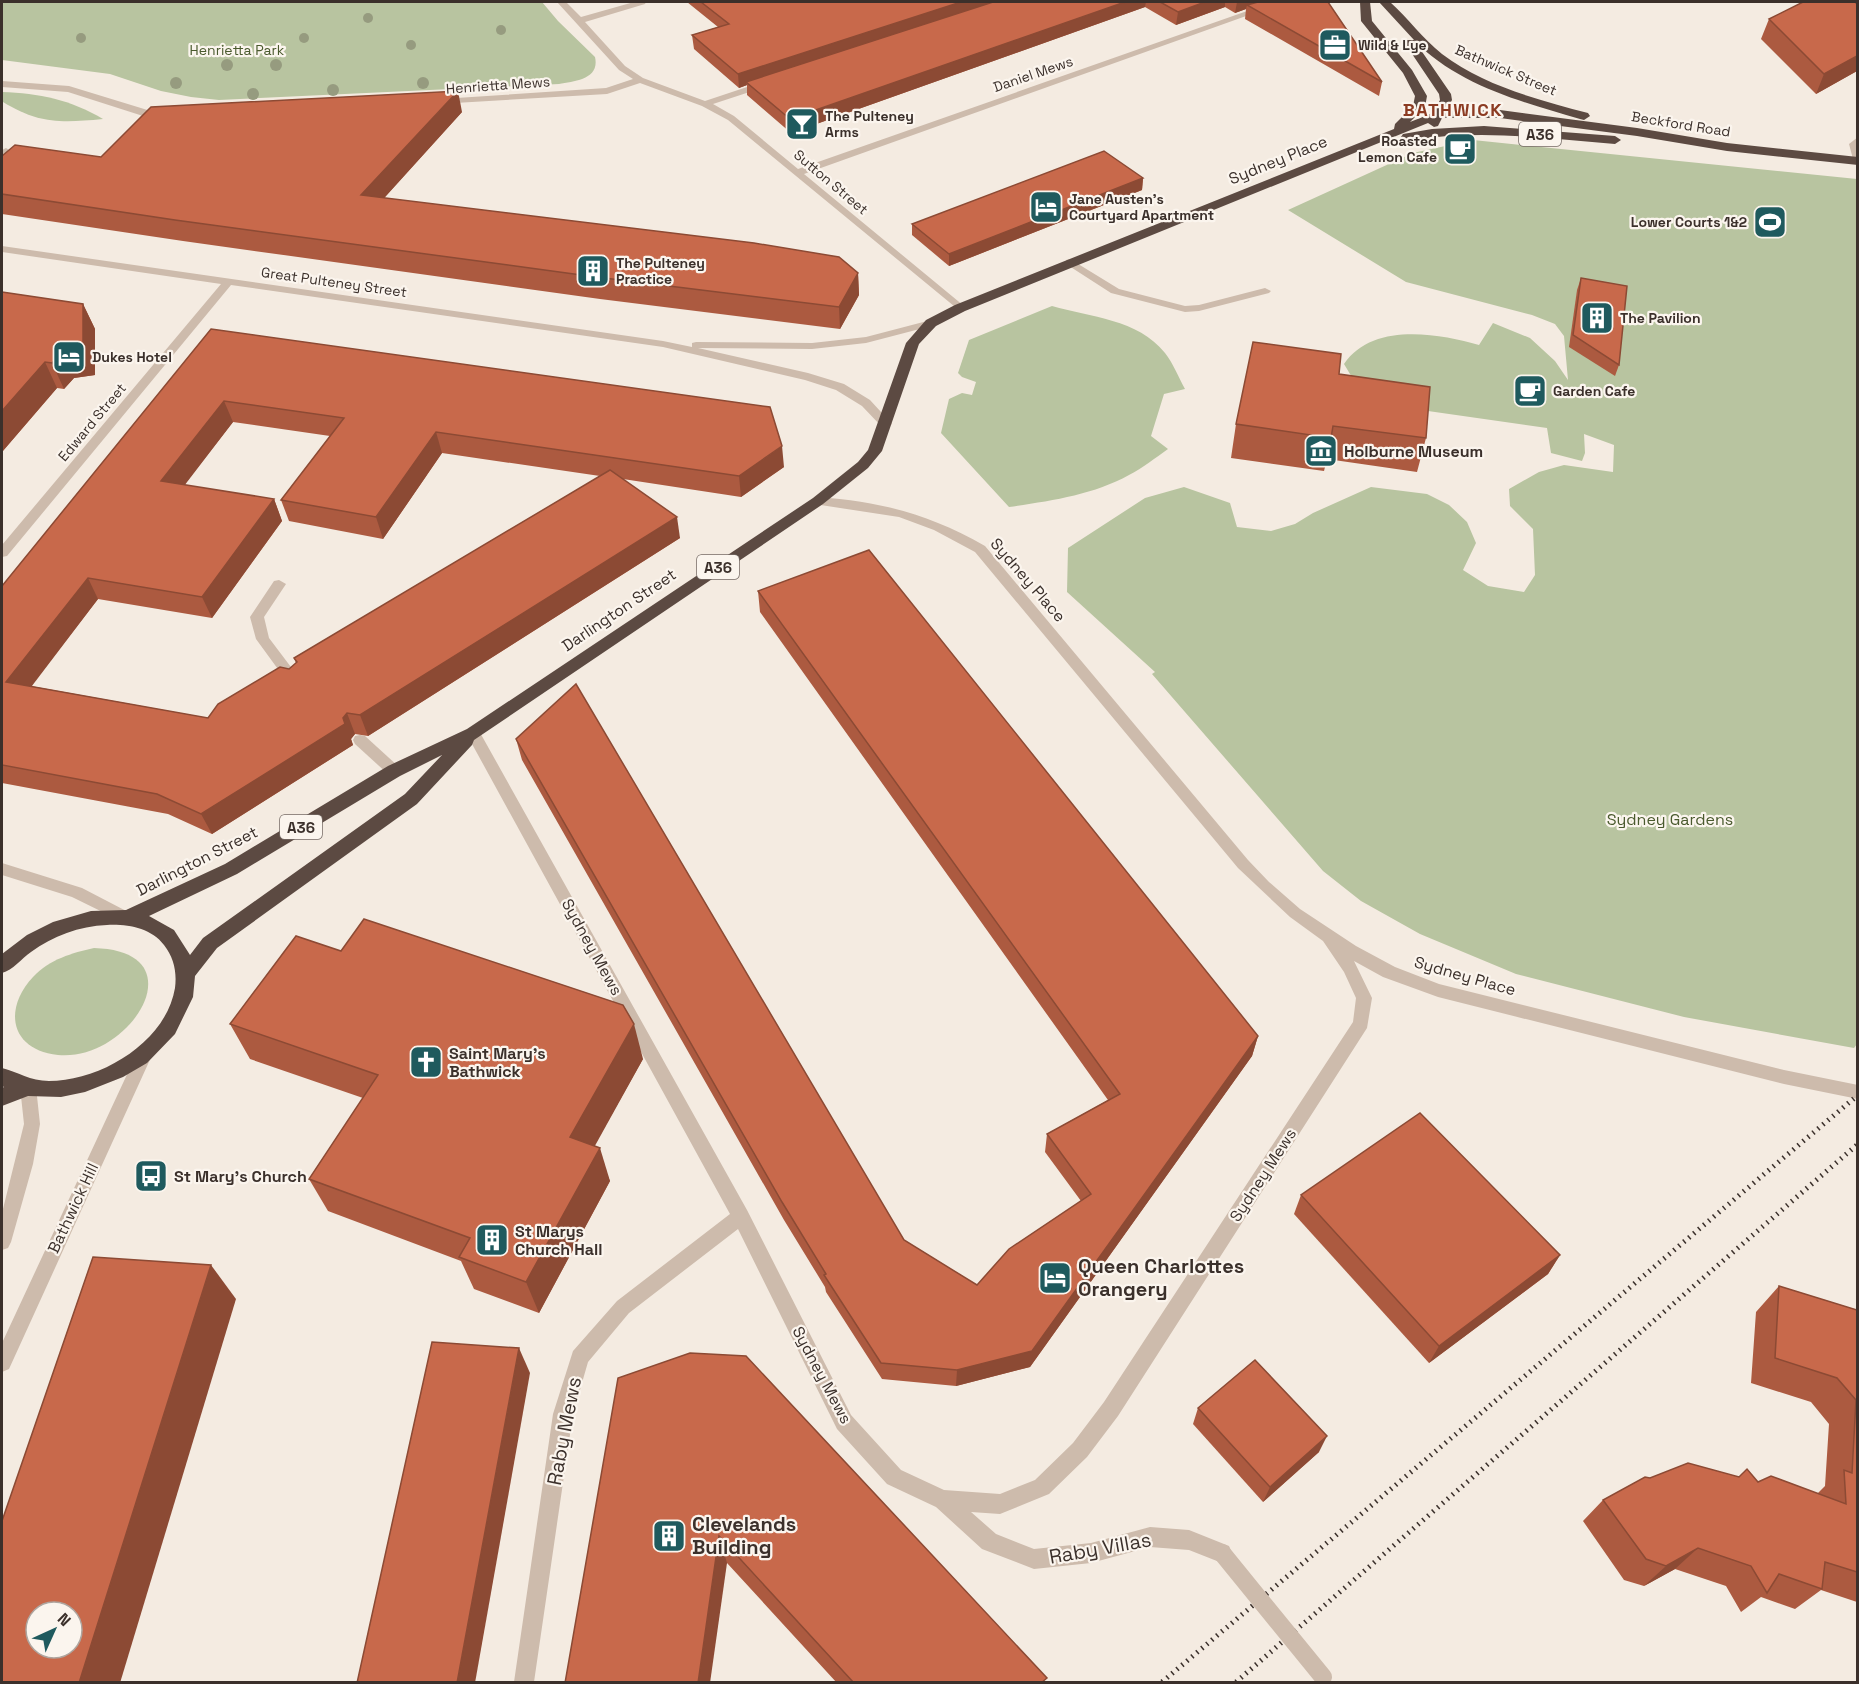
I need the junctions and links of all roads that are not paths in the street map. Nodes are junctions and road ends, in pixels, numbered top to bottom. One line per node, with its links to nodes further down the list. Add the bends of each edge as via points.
1 (562, 2): 7 (street, Sutton Street)
2 (642, 2): 7 (street)
3 (1280, 2): 25 (street, Daniel Mews)
4 (1365, 2): 8 (highway, A36, via 1367,21)
5 (1377, 2): 12 (highway)
6 (1384, 2): 18 (highway, Bathwick Street / A36, via 1418,39 1460,70 1522,96)
7 (578, 21): 9 (street, Sutton Street, via 622,68)
8 (1408, 72): 12 (highway, A36); 19 (highway, A36, via 1421,96 1419,107)
9 (640, 80): 13 (street, Henrietta Mews, via 607,91); 14 (street, Sutton Street)
10 (771, 82): 14 (street)
11 (2, 84): 17 (street, via 69,89 142,113)
12 (1445, 94): 15 (highway, A36); 16 (highway)
13 (433, 102)
14 (705, 104): 25 (street, Sutton Street, via 730,118)
15 (1500, 114): 16 (highway, Sydney Place / A36); 18 (highway, Beckford Road / A36)
16 (1439, 116): 19 (highway, Sydney Place / A36); 20 (highway)
17 (174, 117)
18 (1637, 132): 22 (highway, Beckford Road / A36)
19 (1393, 133): 23 (highway, Sydney Place / A36)
20 (1428, 133): 22 (highway, A36, via 1463,130); 23 (highway, A36)
21 (1857, 140): 24 (street)
22 (1727, 147): 24 (highway, Beckford Road / A36)
23 (1355, 149): 27 (highway, Sydney Place / A36)
24 (1857, 160)
25 (796, 172): 30 (street, Sutton Street)
26 (2, 249): 28 (street, Great Pulteney Street)
27 (1070, 262): 29 (street, via 1115,291 1185,309); 30 (highway, Sydney Place / A36)
28 (228, 282): 32 (street, Great Pulteney Street); 35 (street, Edward Street)
29 (1265, 291)
30 (960, 308): 31 (highway, Sydney Place / A36)
31 (931, 323): 32 (street, Great Pulteney Street, via 866,340 812,346); 33 (highway, Sydney Place / A36, via 913,343)
32 (663, 344): 33 (street, Great Pulteney Street, via 840,387 866,403)
33 (886, 424): 34 (highway, Sydney Place / A36, via 875,451 863,465)
34 (818, 501): 38 (highway, Darlington Street / A36); 43 (street, Sydney Place, via 873,505 909,513 980,549 1243,864 1295,913)
35 (2, 553)
36 (279, 584): 37 (street, via 257,617 262,639)
37 (296, 683)
38 (473, 733): 40 (highway, Darlington Street / A36); 45 (highway, Darlington Street / A36, via 411,799 210,943); 51 (street, Sydney Mews)
39 (360, 740): 40 (street)
40 (394, 771): 42 (highway, Darlington Street / A36, via 231,869)
41 (2, 869): 42 (street, via 77,892)
42 (128, 918): 44 (highway, A36, via 79,921 46,933); 45 (highway, A36, via 166,935 183,958)
43 (1327, 934): 49 (street, Sydney Place, via 1389,972 1438,990); 54 (street, Sydney Mews, via 1364,998 1361,1023 1111,1409 1080,1450 1042,1486 1000,1504)
44 (2, 965)
45 (186, 973): 46 (highway, A36, via 185,993 175,1018)
46 (145, 1053): 48 (highway, A36, via 85,1084 50,1090); 53 (street, Bathwick Hill)
47 (2, 1076): 48 (highway, A36)
48 (27, 1087): 50 (highway, A36); 52 (street, via 32,1124)
49 (1857, 1092)
50 (2, 1097)
51 (741, 1216): 54 (street, Sydney Mews, via 843,1422 894,1477); 56 (street, Raby Mews, via 623,1307 580,1357 563,1414)
52 (2, 1242)
53 (2, 1364)
54 (943, 1500): 55 (street, Raby Villas, bridge, via 989,1542 1034,1559 1090,1553 1150,1537 1189,1540 1222,1553)
55 (1325, 1680)
56 (524, 1683)

